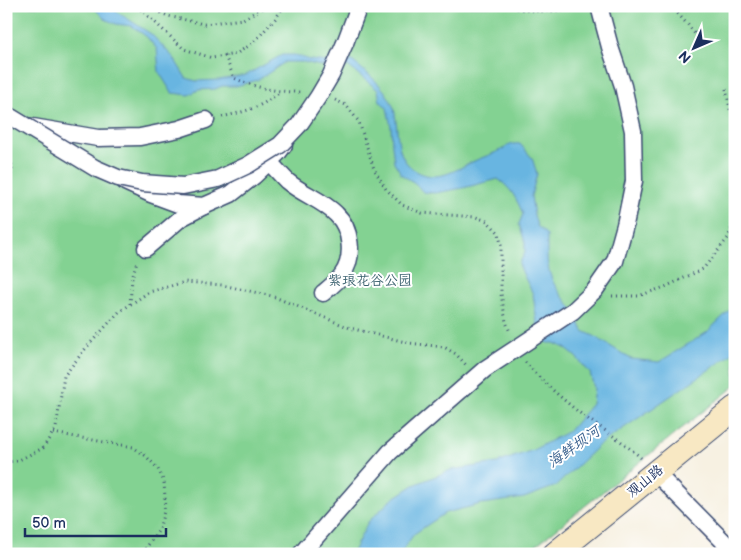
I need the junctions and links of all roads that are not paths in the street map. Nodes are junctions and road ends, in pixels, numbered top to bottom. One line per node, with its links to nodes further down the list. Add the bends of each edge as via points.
1 (359, 6): 5 (street, bridge, via 331,75)
2 (599, 6): 15 (street, via 633,131 634,181 615,261 595,290 573,311 485,369 390,452)
3 (6, 114): 6 (street, bridge)
4 (206, 120): 6 (street, via 140,137 98,138)
5 (299, 125): 7 (street, bridge); 8 (street, bridge, via 280,145 218,179 183,186)
6 (26, 126): 8 (street, bridge, via 94,168)
7 (269, 162): 9 (street, via 231,194); 11 (street, via 288,182 336,214 346,226 349,260 343,274)
8 (118, 178): 9 (street, bridge, via 178,204)
9 (204, 206): 10 (street, via 181,218)
10 (146, 248)
11 (323, 293)
12 (735, 408): 13 (street, 观山路)
13 (655, 472): 14 (street); 16 (street, 观山路)
14 (735, 553)
15 (302, 554)
16 (555, 554)

